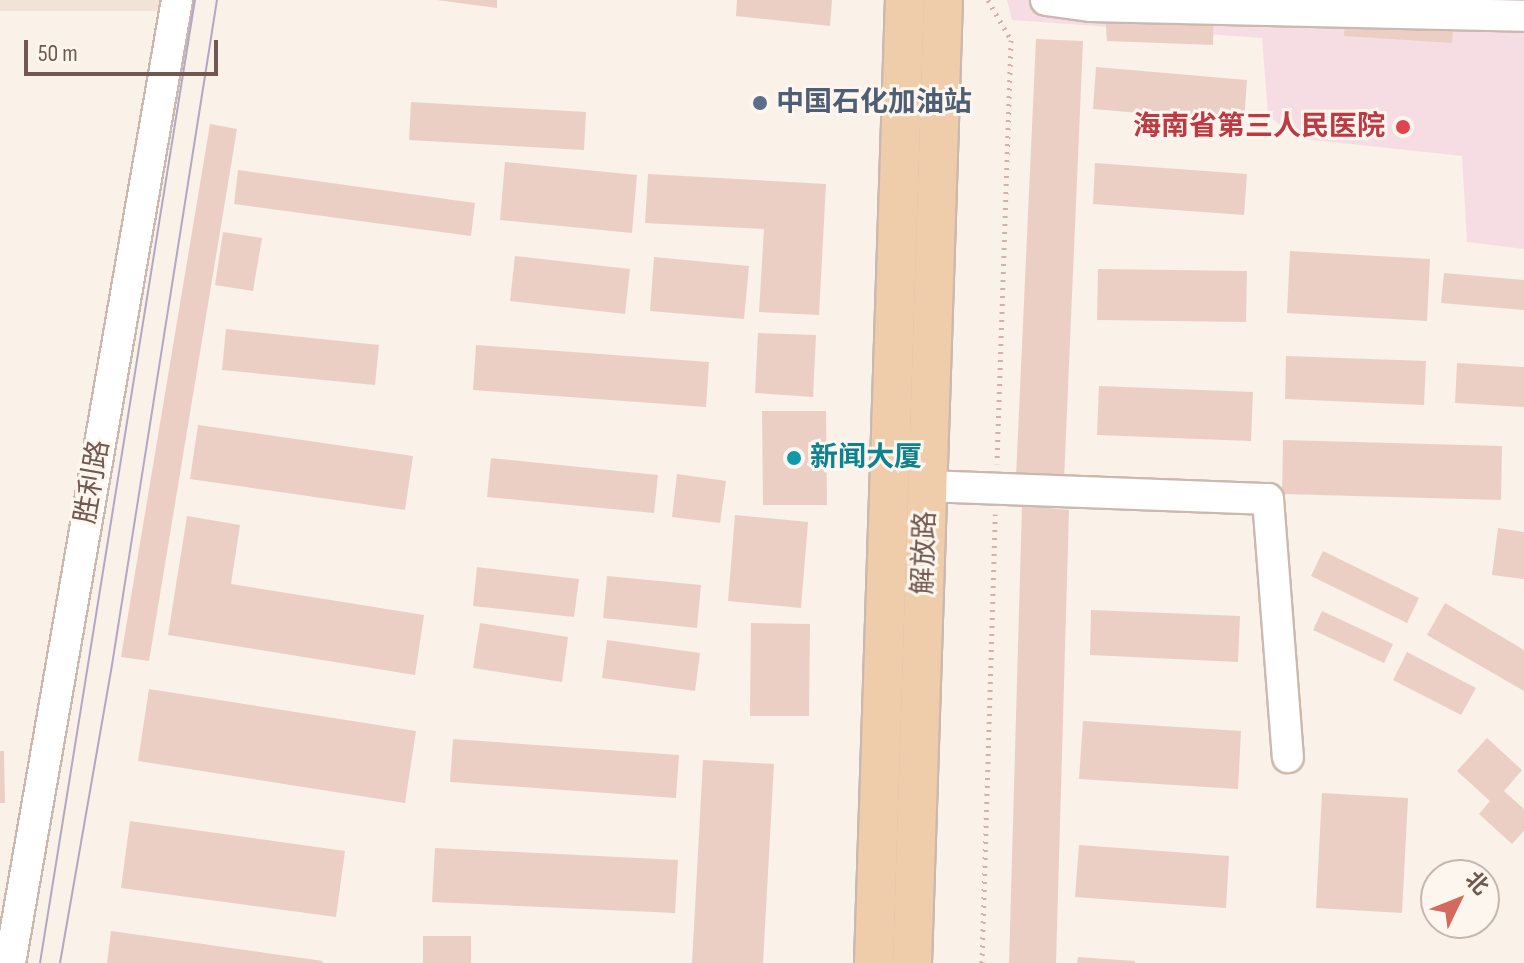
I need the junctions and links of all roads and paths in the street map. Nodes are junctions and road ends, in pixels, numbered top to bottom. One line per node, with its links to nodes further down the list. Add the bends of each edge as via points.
1 (177, 0): 8 (street, 胜利路)
2 (905, 0): 9 (main road, 解放路)
3 (943, 0): 6 (main road, 解放路)
4 (1046, 0): 5 (street, via 1090,6)
5 (1524, 16)
6 (928, 486): 7 (street, via 1268,499); 10 (main road, 解放路)
7 (1288, 757)
8 (10, 963)
9 (874, 963)
10 (912, 963)

